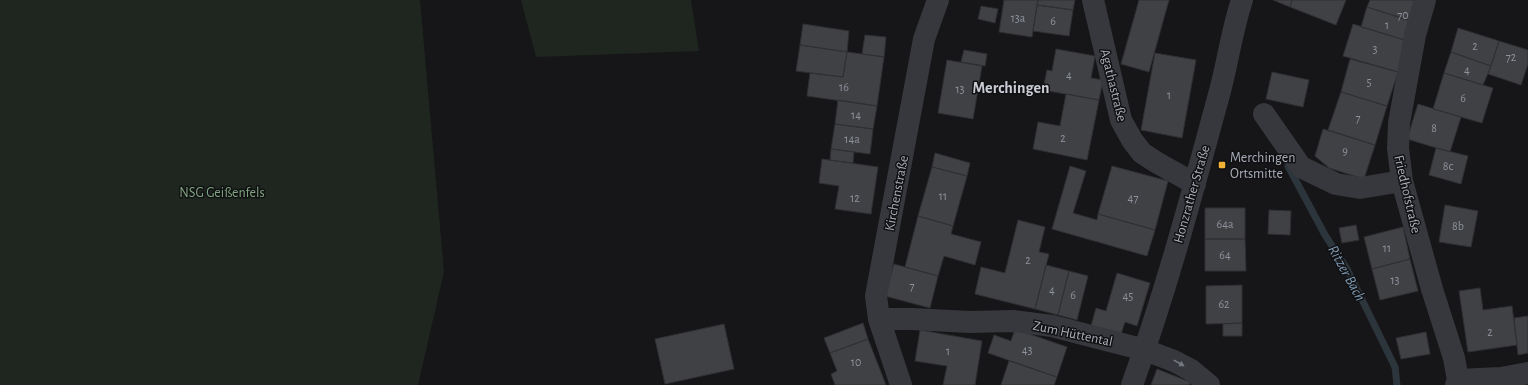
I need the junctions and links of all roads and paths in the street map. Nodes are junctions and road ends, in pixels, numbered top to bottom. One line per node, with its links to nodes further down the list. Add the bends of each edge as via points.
1 (938, 0): 8 (street, Kirchenstraße, via 924,39 878,284 876,296)
2 (1093, 0): 7 (street, Agathastraße, via 1121,120 1132,140 1142,153)
3 (1242, 0): 7 (street, Honzrather Straße)
4 (1425, 0): 6 (street, Friedhofstraße, via 1415,35 1399,123 1398,148)
5 (1264, 114): 6 (street, via 1301,167 1336,184 1360,188)
6 (1402, 181): 11 (street, Friedhofstraße, via 1454,358)
7 (1195, 184): 9 (street, Honzrather Straße)
8 (879, 319): 9 (street, Zum Hüttental, via 1022,322 1052,326); 12 (street, Kirchenstraße)
9 (1145, 350): 13 (street, Honzrather Straße); 14 (street, Zum Hüttental, one-way to 14, via 1191,370)
10 (1528, 374): 11 (street)
11 (1457, 382)
12 (901, 385)
13 (1132, 385)
14 (1208, 385)

